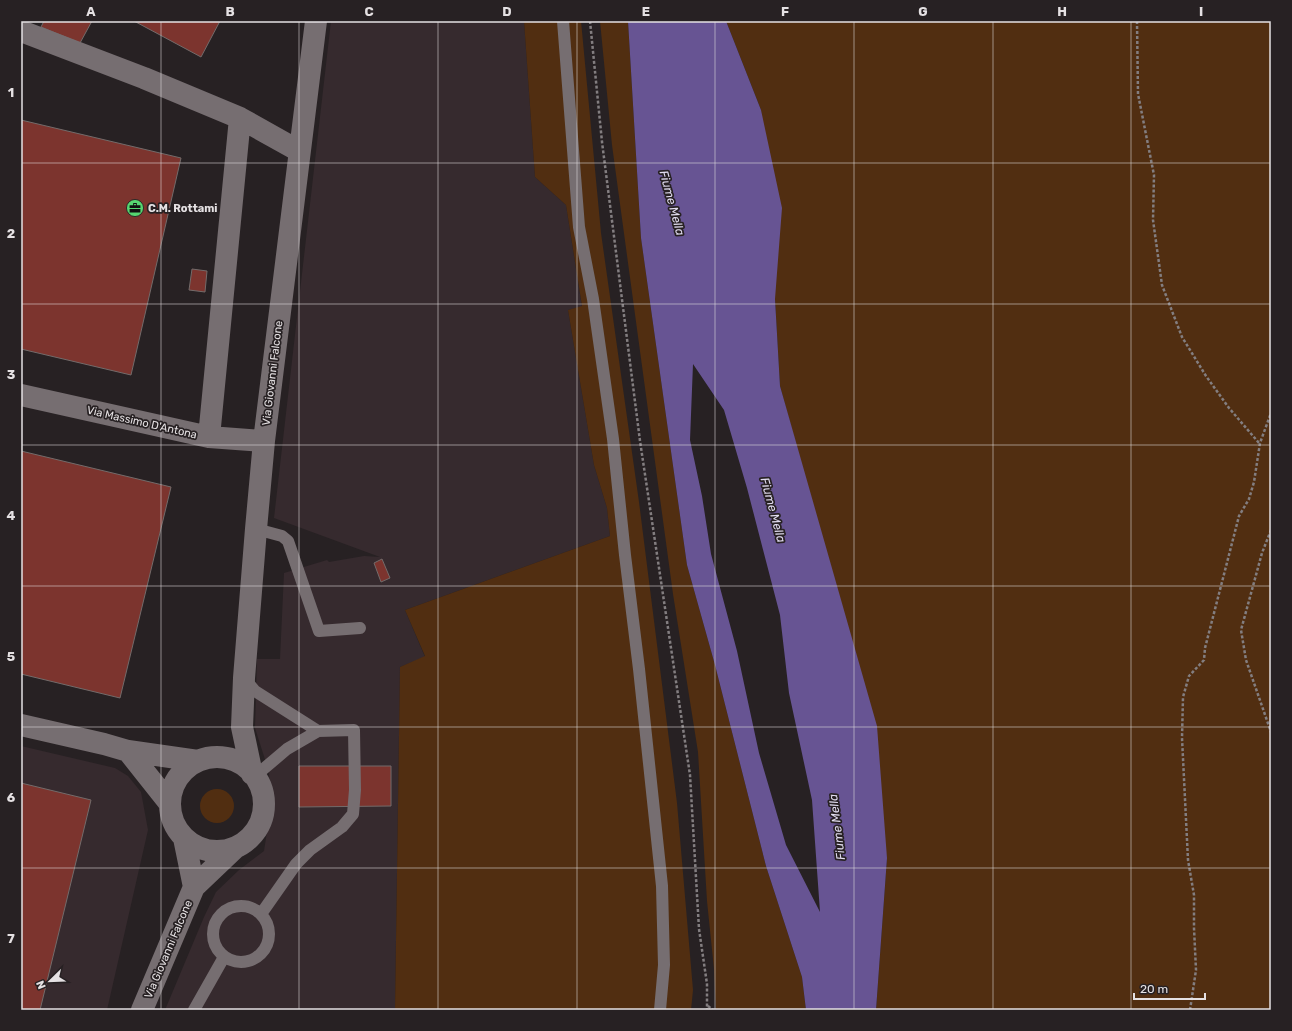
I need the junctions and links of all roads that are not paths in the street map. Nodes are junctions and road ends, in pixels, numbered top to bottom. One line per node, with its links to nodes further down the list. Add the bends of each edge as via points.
1 (316, 21): 5 (street, Via Giovanni Falcone)
2 (563, 21): 26 (lane, via 578,227 593,299 613,439 662,886 664,965)
3 (21, 31): 4 (street)
4 (240, 118): 5 (street); 7 (street)
5 (299, 151): 8 (street, Via Giovanni Falcone)
6 (21, 395): 7 (street, Via Massimo D'Antona)
7 (209, 436): 8 (street, Via Massimo D'Antona)
8 (264, 441): 9 (street, Via Giovanni Falcone)
9 (256, 529): 10 (lane, via 282,536 288,541 319,631); 11 (street, Via Giovanni Falcone)
10 (360, 628)
11 (244, 678): 13 (street, Via Giovanni Falcone); 14 (lane, via 255,691)
12 (21, 725): 15 (street)
13 (242, 727): 16 (street, Via Giovanni Falcone, via 231,743); 17 (street, Via Giovanni Falcone)
14 (318, 731): 17 (lane, via 287,749); 22 (lane, via 354,730 353,814 342,827 310,850 296,864)
15 (128, 751): 16 (street); 18 (street)
16 (206, 759): 17 (street, Via Giovanni Falcone, via 235,761); 18 (street, Via Giovanni Falcone, via 183,771 173,786)
17 (253, 775): 20 (street, Via Giovanni Falcone, via 261,789 264,806 260,824 250,838)
18 (170, 804): 19 (street, Via Giovanni Falcone, via 173,822)
19 (184, 838): 20 (street, Via Giovanni Falcone, via 195,846 208,850 222,851); 21 (street, Via Giovanni Falcone)
20 (235, 848): 21 (street, Via Giovanni Falcone)
21 (194, 887): 24 (street, Via Giovanni Falcone)
22 (260, 914): 23 (lane, via 266,921 269,940 259,956 251,961 242,962); 23 (lane, via 253,908 234,906 219,915 214,923 213,942)
23 (224, 957): 25 (lane)
24 (142, 1010)
25 (194, 1010)
26 (660, 1010)

